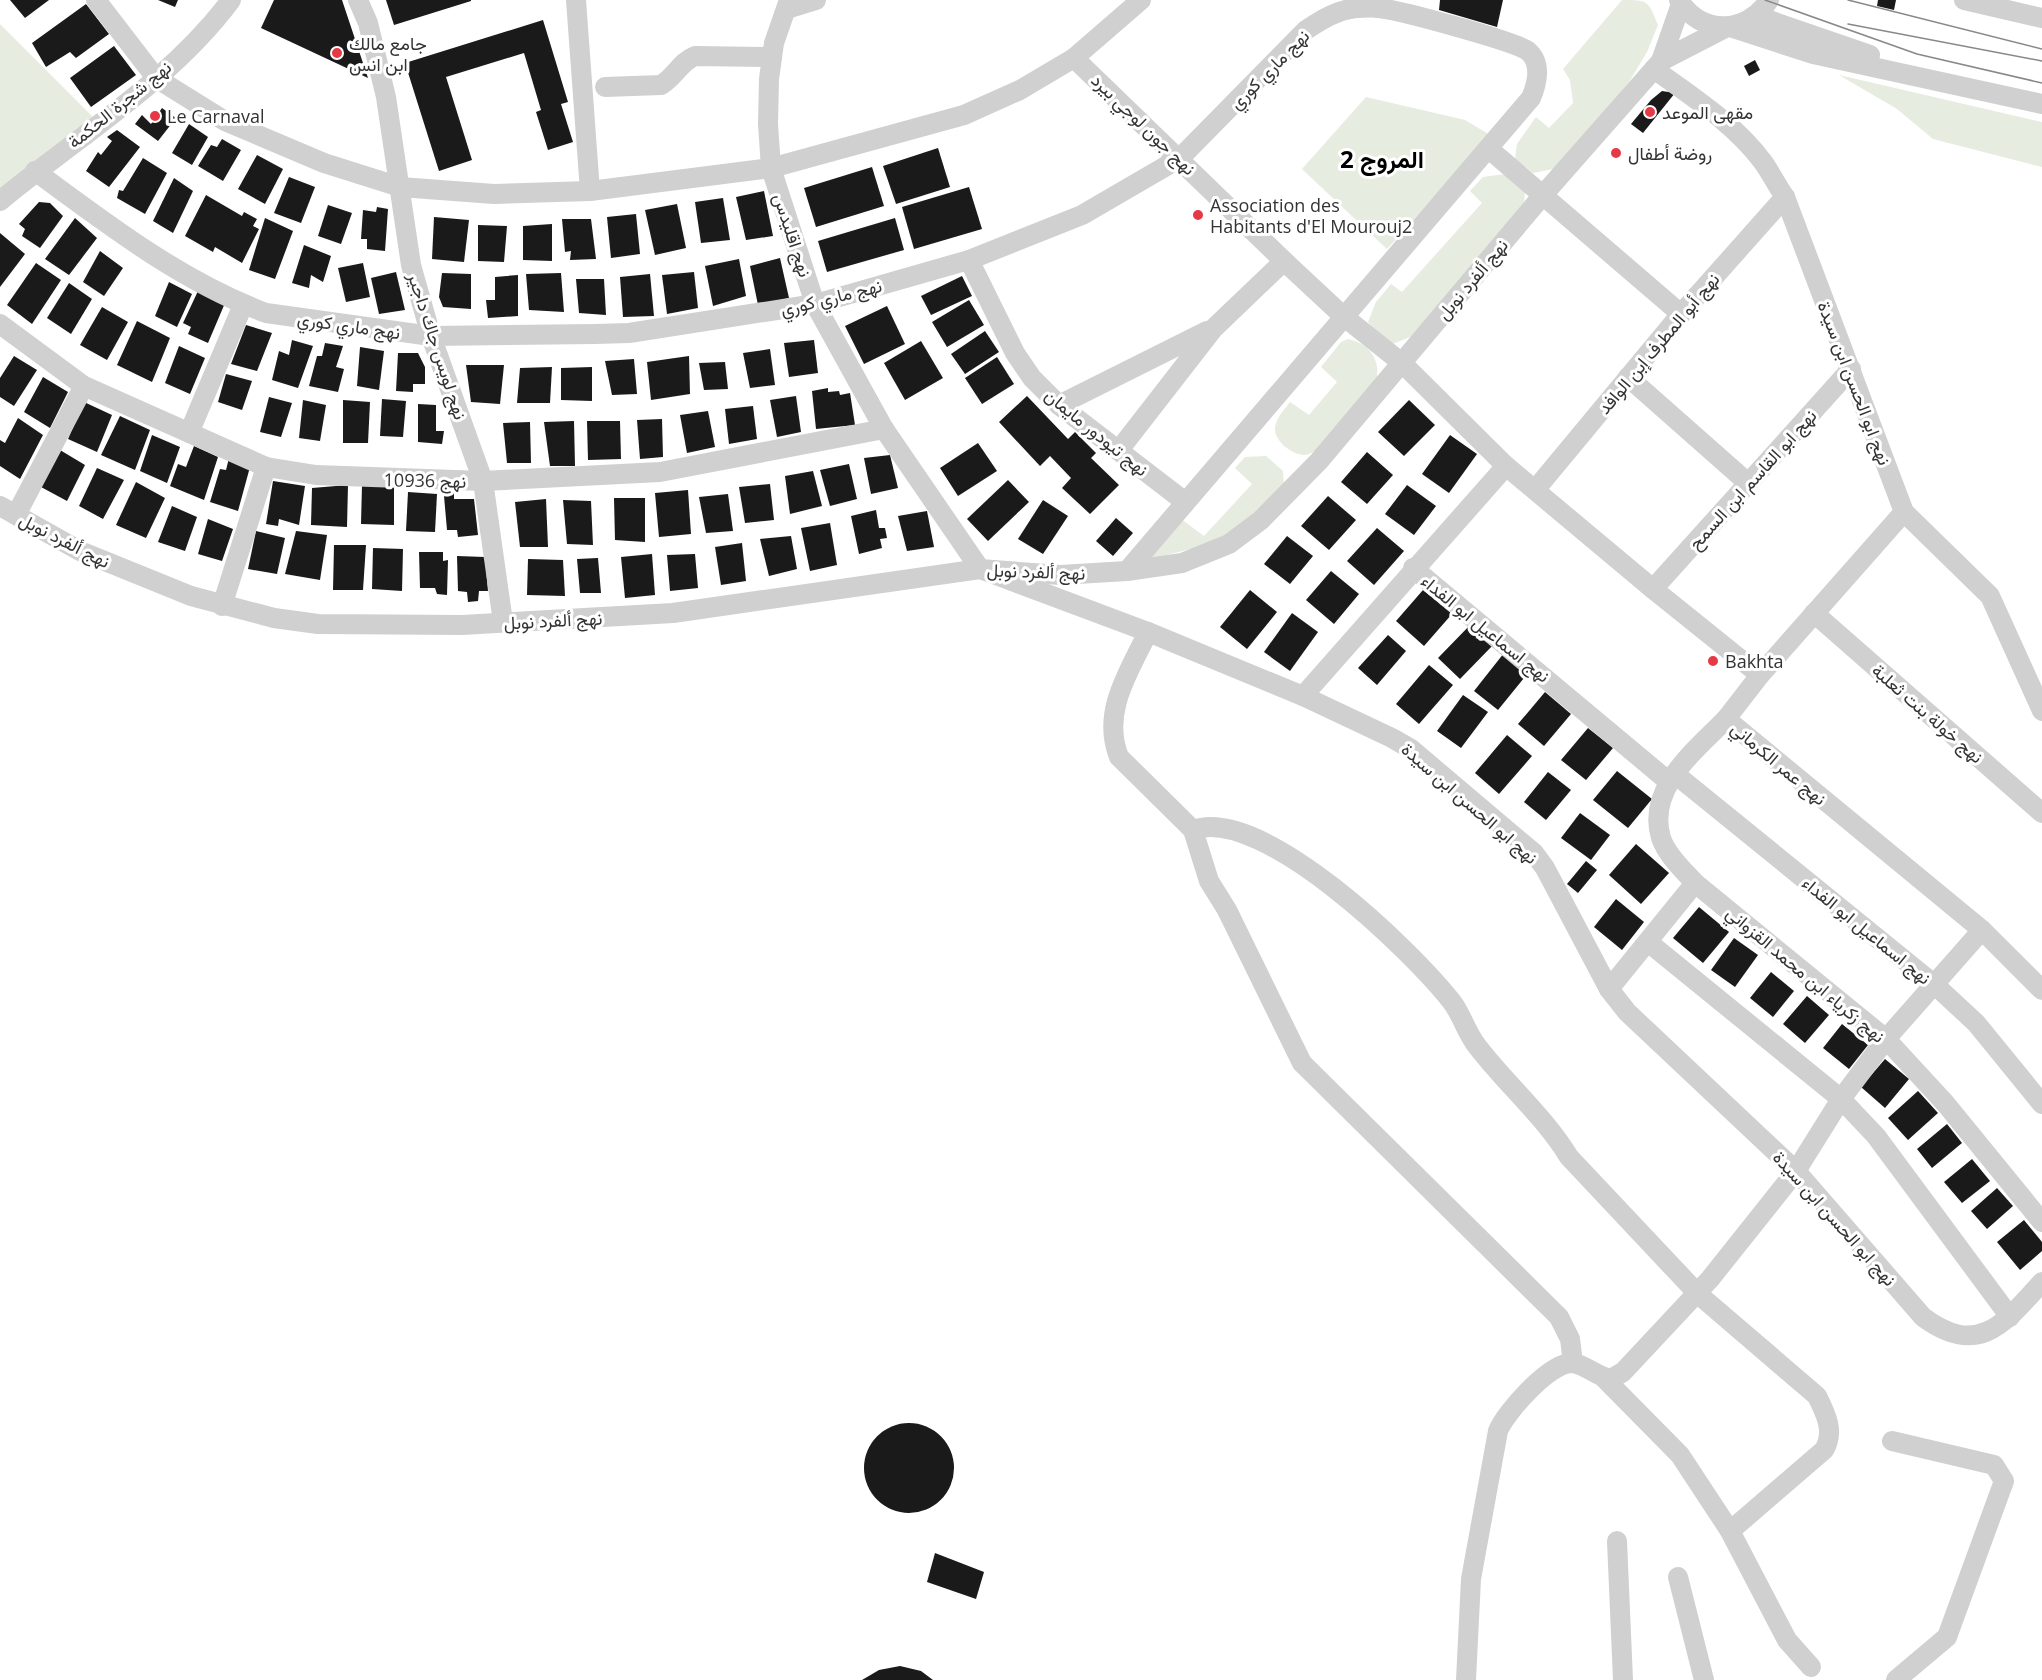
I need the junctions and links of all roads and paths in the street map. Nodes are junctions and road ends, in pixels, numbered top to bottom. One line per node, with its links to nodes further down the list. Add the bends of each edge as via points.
1 (96, 0): 17 (street)
2 (231, 0): 17 (street, نهج شجرة الحكمة)
3 (358, 0): 25 (street, نهج لويس جاك داجير, via 368,23 386,97)
4 (576, 0): 26 (street)
5 (816, 0): 10 (street)
6 (1140, 0): 15 (street)
7 (1769, 0): 11 (street)
8 (1964, 0): 12 (street)
9 (1680, 2): 13 (street, via 1700,21); 16 (street, نهج ألفرد نوبل)
10 (788, 4): 14 (street, نهج اقليدس)
11 (1757, 16): 13 (street, نهج ألفرد نوبل); 19 (street)
12 (2042, 18)
13 (1727, 27): 16 (street, نهج ألفرد نوبل); 19 (street, via 1813,54)
14 (772, 57): 18 (street, via 695,56 685,60 661,85); 23 (street, نهج اقليدس, via 768,124)
15 (1074, 57): 22 (street, نهج جون لوجي بيرد); 23 (street, via 1020,90 964,115)
16 (1658, 65): 27 (street, نهج ألفرد نوبل); 28 (street, نهج ابو الحسن ابن سيدة, via 1741,137)
17 (156, 78): 24 (street, نهج شجرة الحكمة); 25 (street, via 225,121 324,163)
18 (605, 87)
19 (1979, 89): 20 (street)
20 (2042, 104)
21 (1489, 149): 22 (street, نهج ماري كوري, via 1531,98 1536,86 1538,68 1529,52 1506,41 1380,8 1353,8 1326,17 1306,30); 27 (street); 35 (street)
22 (1180, 158): 30 (street, نهج ماري كوري, via 1082,215); 31 (street, نهج جون لوجي بيرد)
23 (771, 168): 26 (street); 33 (street, نهج اقليدس)
24 (35, 171): 29 (street, نهج شجرة الحكمة); 32 (street, نهج ماري كوري, via 138,247)
25 (400, 187): 26 (street, via 494,195); 38 (street, نهج لويس جاك داجير, via 411,265)
26 (590, 191)
27 (1543, 195): 34 (street); 39 (street, نهج ألفرد نوبل)
28 (1785, 197): 34 (street, نهج أبو المطرف إبن الوافد); 40 (street, نهج ابو الحسن ابن سيدة)
29 (0, 201)
30 (969, 260): 33 (street, نهج ماري كوري); 43 (street, نهج تيودور مايمان, via 1015,353 1032,378)
31 (1284, 261): 35 (street, نهج جون لوجي بيرد); 37 (street)
32 (243, 304): 38 (street, نهج ماري كوري, via 266,313 311,321); 45 (street)
33 (815, 304): 38 (street, نهج ماري كوري, via 629,333); 44 (street, نهج اقليدس)
34 (1681, 314): 41 (street, نهج أبو المطرف إبن الوافد)
35 (1342, 316): 39 (street); 52 (street)
36 (0, 324): 42 (street, نهج 10936)
37 (1212, 328): 43 (street); 46 (street)
38 (431, 336): 49 (street, نهج لويس جاك داجير)
39 (1402, 363): 47 (street); 57 (street, نهج ألفرد نوبل, via 1319,461 1261,520 1229,544 1182,563)
40 (1851, 369): 50 (street, نهج ابو القاسم ابن السمح); 54 (street, نهج ابو الحسن ابن سيدة)
41 (1628, 377): 50 (street); 51 (street, نهج أبو المطرف إبن الوافد)
42 (84, 386): 45 (street, نهج 10936); 53 (street)
43 (1059, 405): 46 (street, نهج تيودور مايمان)
44 (884, 429): 49 (street, نهج 10936, via 660,472); 56 (street, نهج اقليدس)
45 (189, 434): 48 (street, نهج 10936)
46 (1119, 450): 52 (street, نهج تيودور مايمان)
47 (1506, 466): 51 (street); 55 (street)
48 (266, 467): 49 (street, نهج 10936, via 352,478); 59 (street)
49 (483, 481): 61 (street, نهج لويس جاك داجير)
50 (1748, 483): 58 (street, نهج ابو القاسم ابن السمح)
51 (1535, 490): 58 (street)
52 (1184, 501): 57 (street)
53 (8, 511): 59 (street, نهج ألفرد نوبل, via 80,552)
54 (1904, 512): 60 (street, نهج عمر الكرماني); 65 (street, نهج ابو الحسن ابن سيدة, via 1990,596)
55 (1413, 568): 64 (street); 67 (street, نهج اسماعيل ابو الفداء)
56 (980, 569): 57 (street, نهج ألفرد نوبل, via 1060,575); 61 (street, نهج ألفرد نوبل, via 673,613); 62 (street, نهج ابو الحسن ابن سيدة)
57 (1127, 571)
58 (1653, 590): 63 (street)
59 (222, 606): 61 (street, نهج ألفرد نوبل, via 318,624)
60 (1814, 613): 63 (street, نهج عمر الكرماني); 68 (street, نهج خولة بنت ثعلبة)
61 (503, 622)
62 (1148, 632): 64 (street, نهج ابو الحسن ابن سيدة); 69 (street, via 1118,695 1113,713 1113,742 1119,756)
63 (1760, 675): 66 (street, نهج عمر الكرماني)
64 (1303, 696): 74 (street, نهج ابو الحسن ابن سيدة, via 1411,749 1534,853)
65 (2042, 711)
66 (1726, 719): 67 (street, نهج زكرياء ابن محمد القزواني); 71 (street, نهج عمر الكرماني)
67 (1672, 777): 70 (street, نهج زكرياء ابن محمد القزواني, via 1660,802 1662,839); 73 (street, نهج اسماعيل ابو الفداء)
68 (2039, 805)
69 (1193, 830): 82 (street, via 1206,825 1252,838 1299,862 1343,894 1423,968 1454,1004 1477,1046 1558,1138 1569,1157); 84 (street, via 1209,881 1302,1063 1559,1317 1570,1339)
70 (1695, 883): 72 (street); 76 (street, نهج زكرياء ابن محمد القزواني)
71 (1982, 930): 73 (street); 75 (street, نهج عمر الكرماني)
72 (1648, 942): 74 (street); 77 (street)
73 (1935, 985): 76 (street); 78 (street, نهج اسماعيل ابو الفداء, via 1977,1023)
74 (1609, 989): 79 (street, نهج ابو الحسن ابن سيدة, via 1627,1012)
75 (2042, 990)
76 (1886, 1040): 77 (street); 80 (street, نهج زكرياء ابن محمد القزواني, via 1945,1103)
77 (1841, 1099): 79 (street); 83 (street, via 1883,1144)
78 (2042, 1104)
79 (1796, 1170): 82 (street); 83 (street, نهج ابو الحسن ابن سيدة, via 1923,1317 1942,1331 1962,1336 1984,1333)
80 (2042, 1222)
81 (2042, 1282): 83 (street, نهج ابو الحسن ابن سيدة)
82 (1698, 1294): 85 (street, via 1623,1372 1616,1378); 87 (street, via 1817,1396 1829,1432 1824,1450)
83 (2010, 1317)
84 (1573, 1363): 85 (street); 91 (street, via 1551,1372 1503,1418 1498,1431 1471,1579)
85 (1604, 1378): 87 (street, via 1680,1455)
86 (1892, 1441): 94 (street, via 1994,1465 2004,1481 1947,1637)
87 (1730, 1531): 90 (street, via 1787,1640)
88 (1617, 1541): 92 (street)
89 (1678, 1577): 93 (street)
90 (1811, 1667)
91 (1466, 1680)
92 (1623, 1680)
93 (1704, 1680)
94 (1896, 1680)

